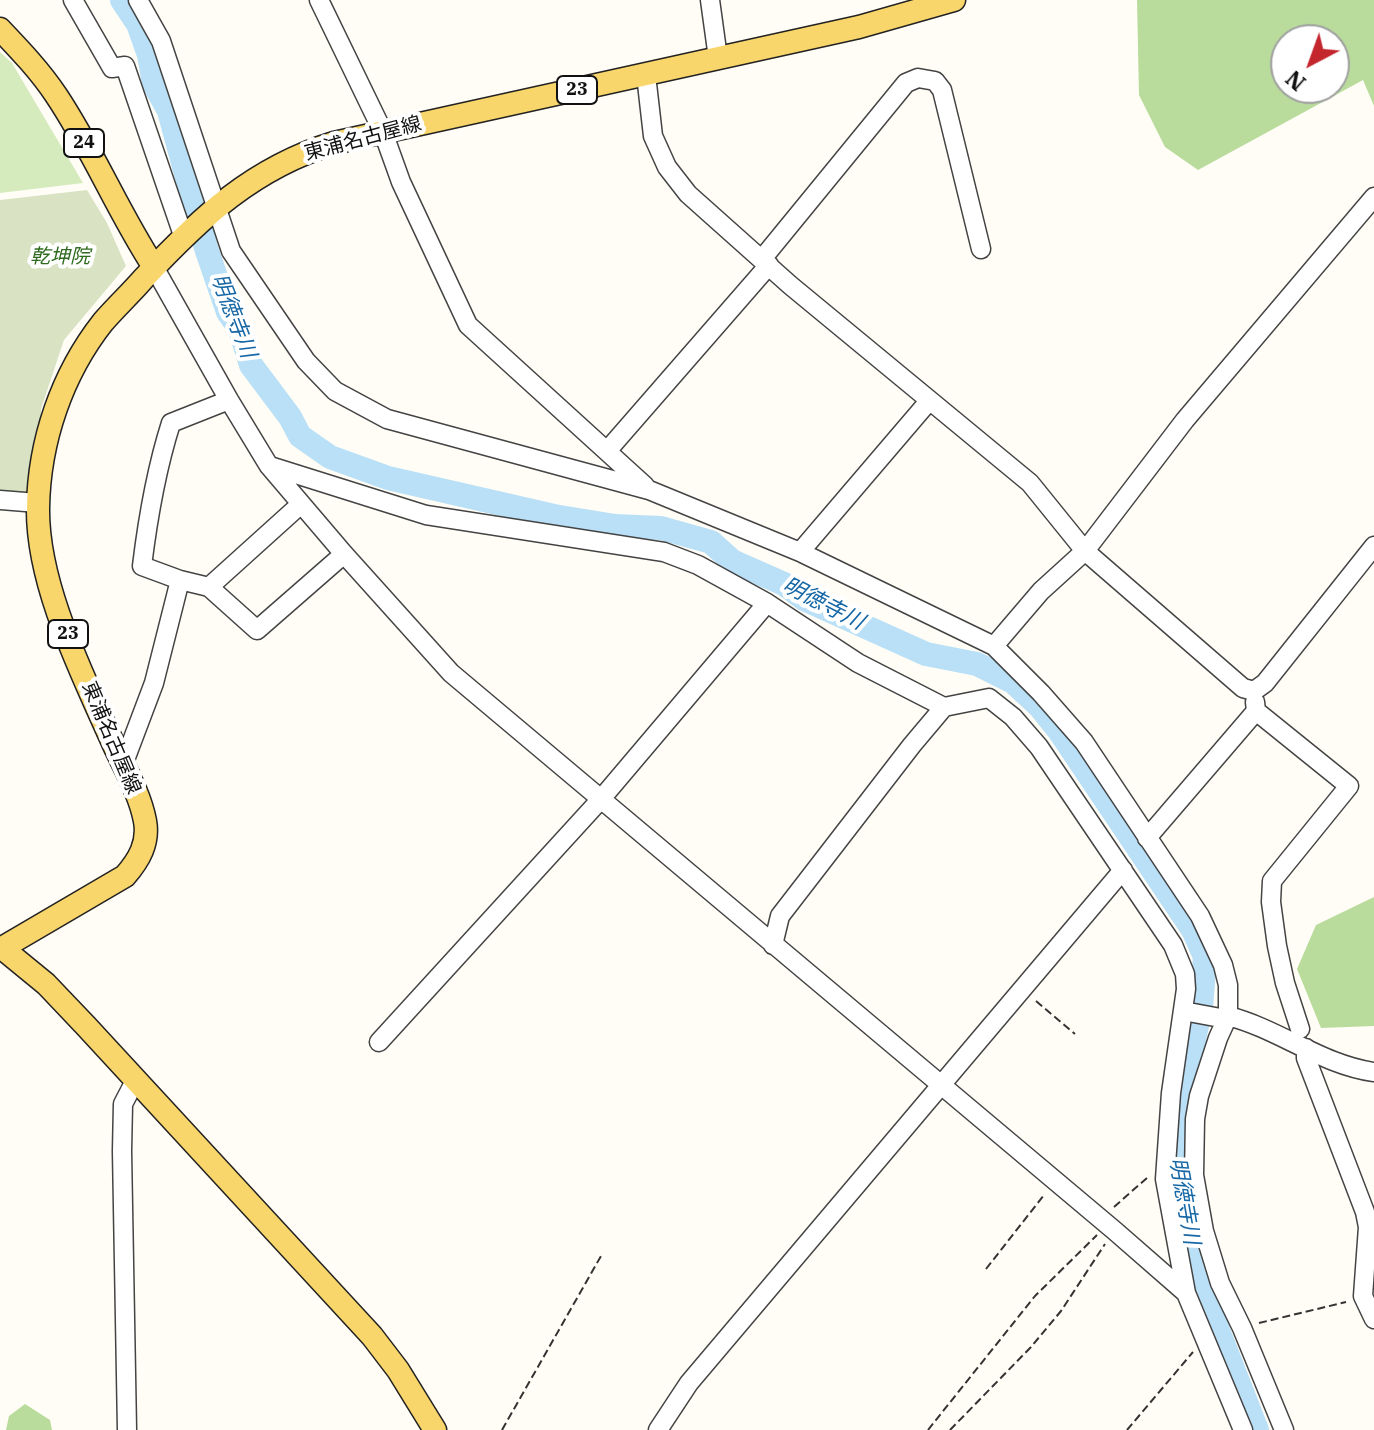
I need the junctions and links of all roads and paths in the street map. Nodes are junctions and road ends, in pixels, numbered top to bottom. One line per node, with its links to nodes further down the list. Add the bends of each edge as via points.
1 (73, 0): 12 (street, via 112,68 125,66)
2 (138, 0): 11 (street, via 161,41)
3 (319, 0): 9 (street)
4 (710, 0): 7 (street)
5 (954, 0): 7 (main road, 東浦名古屋線 / 23)
6 (0, 29): 15 (main road, 24, via 55,94)
7 (718, 58): 8 (main road, 東浦名古屋線 / 23)
8 (646, 75): 9 (main road, 東浦名古屋線 / 23); 14 (street, via 653,136 667,167 688,194)
9 (383, 132): 11 (main road, 東浦名古屋線 / 23, via 281,163); 18 (street, via 468,325)
10 (1374, 197): 25 (street, via 1185,420)
11 (214, 208): 12 (main road, 東浦名古屋線 / 23); 20 (street, via 231,251 306,361 335,391 387,419)
12 (184, 238): 15 (main road, 東浦名古屋線 / 23)
13 (981, 249): 14 (street, via 942,90 935,81 918,78 906,83)
14 (765, 262): 17 (street); 18 (street)
15 (154, 267): 16 (street); 22 (main road, 東浦名古屋線 / 23, via 103,323 69,378 46,440)
16 (229, 400): 19 (street); 28 (street, via 171,423 161,455 142,566)
17 (929, 401): 25 (street, via 1030,483); 26 (street)
18 (607, 451): 20 (street)
19 (269, 466): 23 (street); 30 (street, via 426,515 664,552)
20 (649, 490): 26 (street)
21 (0, 500): 22 (street)
22 (38, 503): 36 (main road, 東浦名古屋線 / 23, via 53,596)
23 (301, 504): 27 (street); 29 (street)
24 (1374, 546): 32 (street)
25 (1085, 551): 31 (street, via 1041,591); 32 (street, via 1243,688)
26 (800, 552): 31 (street)
27 (344, 554): 29 (street, via 257,630); 38 (street, via 451,673)
28 (180, 580): 29 (street); 35 (street)
29 (209, 587)
30 (767, 603): 33 (street, via 858,663); 38 (street)
31 (994, 646): 39 (street, via 1076,731)
32 (1254, 691): 34 (street)
33 (944, 707): 40 (street, via 989,698 1013,717); 41 (street, via 780,916)
34 (1256, 711): 39 (street); 46 (street, via 1349,786 1272,881 1277,946)
35 (138, 729): 36 (street, via 123,741); 37 (street)
36 (109, 734): 37 (main road, 東浦名古屋線 / 23)
37 (123, 765): 42 (main road, 東浦名古屋線 / 23, via 145,822 139,857 125,876)
38 (601, 799): 41 (street); 48 (street)
39 (1147, 838): 45 (street, via 1217,947 1228,985)
40 (1123, 870): 43 (street); 44 (street, via 1173,945 1181,963)
41 (773, 945): 52 (street)
42 (1, 947): 51 (main road, 東浦名古屋線 / 23, via 46,984)
43 (1022, 989): 47 (path); 52 (street)
44 (1187, 1011): 45 (street); 53 (street, via 1171,1093)
45 (1224, 1018): 49 (street, via 1269,1030); 61 (street, via 1199,1096 1194,1175 1220,1283)
46 (1300, 1029)
47 (1075, 1034)
48 (379, 1042)
49 (1306, 1048): 50 (street, via 1350,1069); 59 (street, via 1365,1212)
50 (1374, 1072)
51 (136, 1079): 63 (street, via 123,1104); 64 (main road, 東浦名古屋線 / 23, via 372,1336)
52 (941, 1085): 54 (street); 66 (street, via 689,1383)
53 (1165, 1175): 55 (path, via 1141,1181); 58 (street)
54 (1055, 1180): 55 (street); 57 (path)
55 (1108, 1225): 58 (street); 67 (path, via 1042,1287); 68 (path, via 1061,1311)
56 (601, 1256): 65 (path)
57 (986, 1269)
58 (1186, 1293): 62 (street)
59 (1363, 1296): 60 (street); 61 (path)
60 (1374, 1319)
61 (1242, 1328): 71 (street)
62 (1207, 1345): 69 (path, via 1195,1350); 70 (street)
63 (127, 1430)
64 (435, 1430)
65 (502, 1430)
66 (658, 1430)
67 (928, 1430)
68 (950, 1430)
69 (1127, 1430)
70 (1243, 1430)
71 (1284, 1430)

